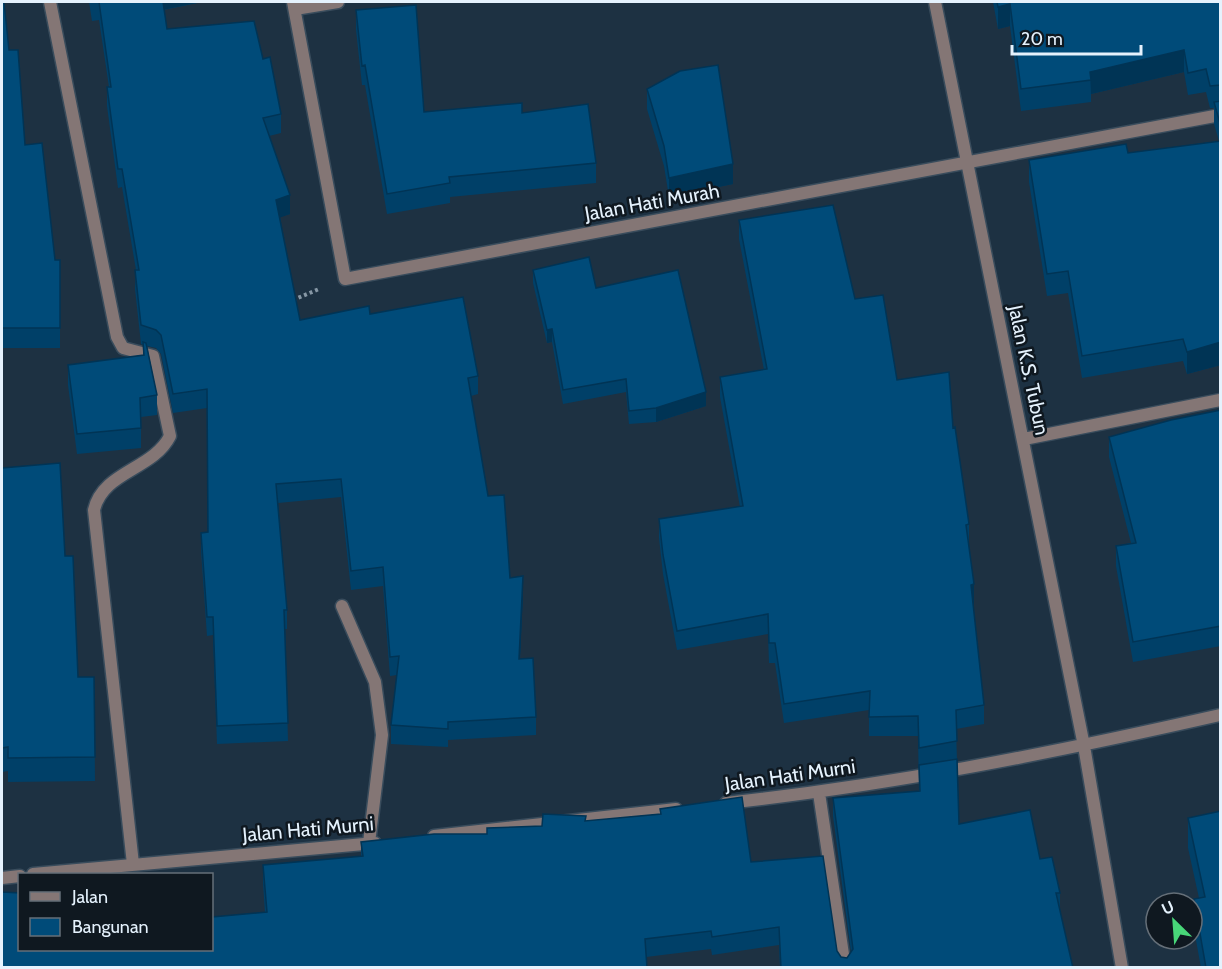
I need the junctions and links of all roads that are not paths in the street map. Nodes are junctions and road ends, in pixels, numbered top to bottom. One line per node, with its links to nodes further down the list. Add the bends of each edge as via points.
1 (50, 2): 18 (street, via 117,338 123,348 153,356 170,436 153,458 105,486 96,498 94,510)
2 (338, 2): 4 (street)
3 (935, 2): 6 (street, Jalan K.S. Tubun)
4 (294, 5): 6 (street, Jalan Hati Murah, via 345,279)
5 (1221, 115): 6 (street, Jalan Hati Murah)
6 (966, 164): 8 (street, Jalan K.S. Tubun)
7 (1221, 400): 8 (street)
8 (1024, 439): 11 (street, Jalan K.S. Tubun)
9 (342, 606): 17 (street, via 375,682 382,735)
10 (1221, 715): 11 (street, Jalan Hati Murni)
11 (1084, 746): 12 (street, Jalan Hati Murni); 23 (street, Jalan K.S. Tubun)
12 (819, 793): 13 (street, Jalan Hati Murni); 22 (street)
13 (712, 805)
14 (689, 807): 15 (street)
15 (416, 838)
16 (393, 841): 17 (street, Jalan Hati Murni)
17 (369, 843): 18 (street, Jalan Hati Murni)
18 (133, 864): 19 (street, Jalan Hati Murni)
19 (43, 873)
20 (18, 876): 21 (street)
21 (2, 878)
22 (845, 968)
23 (1122, 968)

